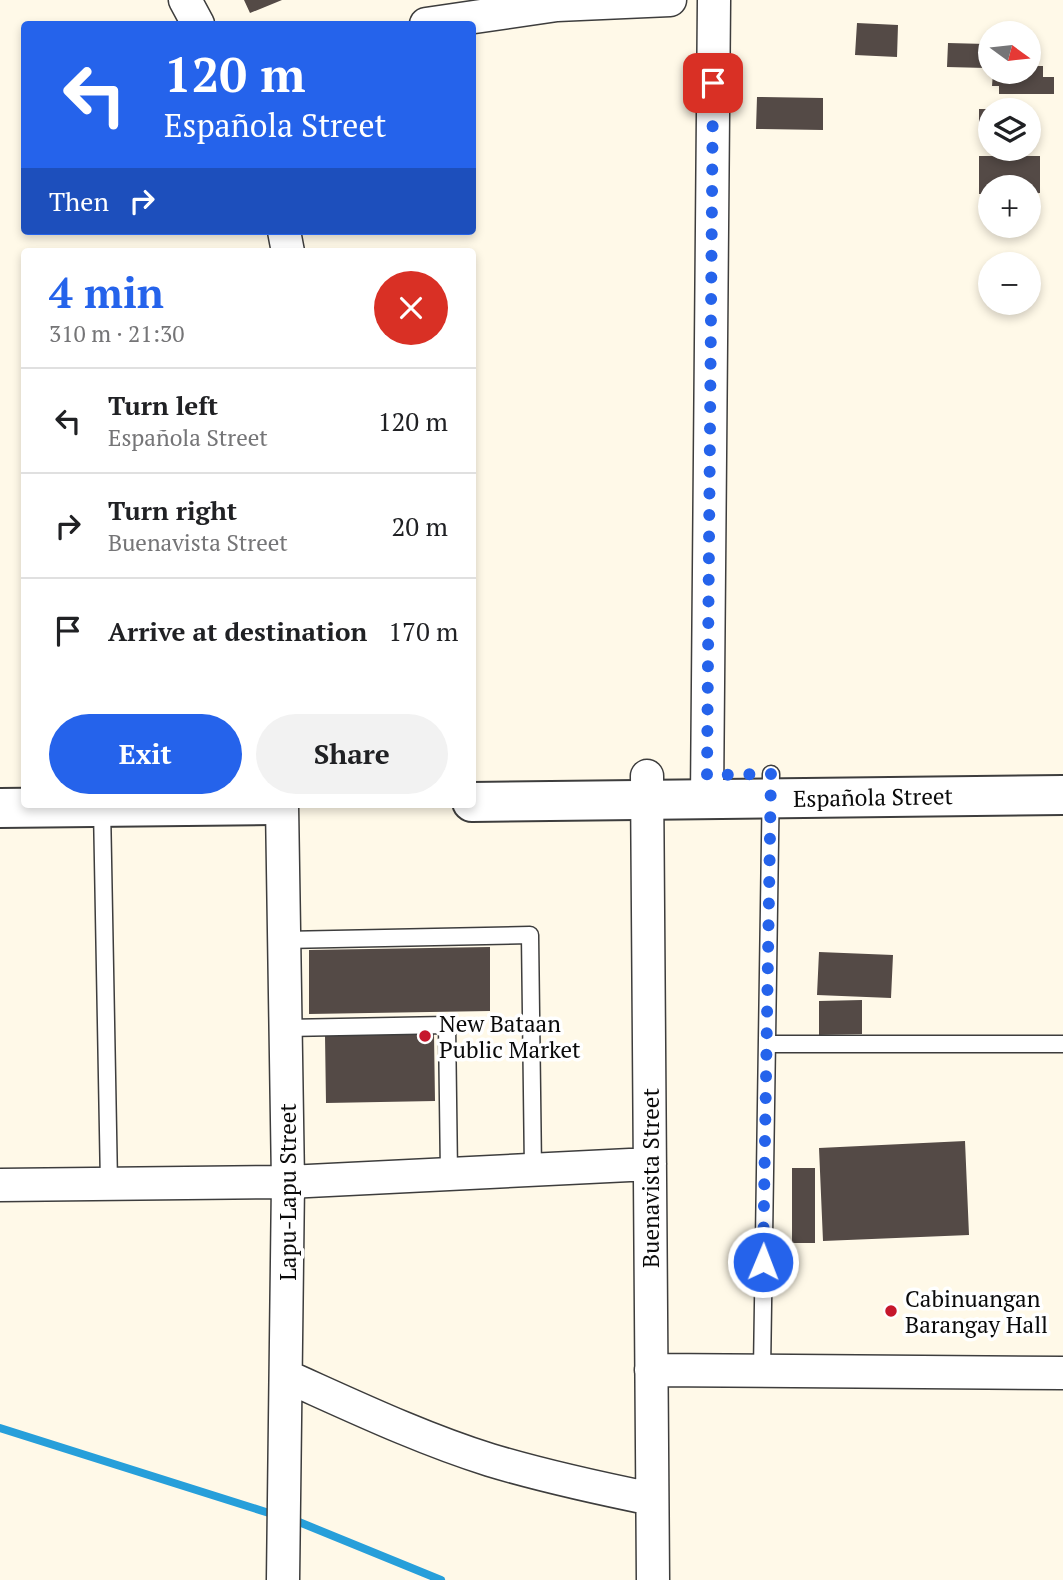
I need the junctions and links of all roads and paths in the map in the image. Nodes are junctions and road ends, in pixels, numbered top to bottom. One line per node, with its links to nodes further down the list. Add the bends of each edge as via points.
1 (185, 0): 4 (street)
2 (670, 0): 5 (street, via 557,5)
3 (714, 0): 11 (street)
4 (196, 21)
5 (447, 21)
6 (1063, 770): 10 (street, Española Street)
7 (476, 778): 12 (street, Española Street)
8 (0, 783): 9 (street)
9 (21, 783)
10 (770, 786): 11 (street, Española Street); 13 (street, Española Street); 21 (lane)
11 (707, 787): 12 (street, Española Street)
12 (648, 788): 14 (street, Española Street); 23 (street, Buenavista Street)
13 (1063, 795)
14 (476, 803)
15 (0, 808): 16 (street)
16 (21, 808)
17 (102, 808): 27 (lane)
18 (282, 808): 19 (street, Lapu-Lapu Street)
19 (284, 940): 20 (street, Lapu-Lapu Street); 24 (lane, via 530,935)
20 (286, 1028): 25 (lane, via 447,1025); 26 (street, Lapu-Lapu Street)
21 (767, 1044): 22 (lane); 30 (lane)
22 (1063, 1044)
23 (650, 1164): 24 (street); 29 (street, Buenavista Street)
24 (533, 1170): 25 (street)
25 (449, 1174): 26 (street)
26 (288, 1182): 27 (street); 32 (street, Lapu-Lapu Street)
27 (109, 1184): 28 (street)
28 (0, 1185)
29 (651, 1370): 30 (street); 33 (street, Buenavista Street)
30 (762, 1371): 31 (street)
31 (1063, 1373)
32 (286, 1377): 33 (street, via 432,1440 491,1460); 34 (street, Lapu-Lapu Street)
33 (652, 1499): 35 (street, Buenavista Street)
34 (283, 1580)
35 (653, 1580)

